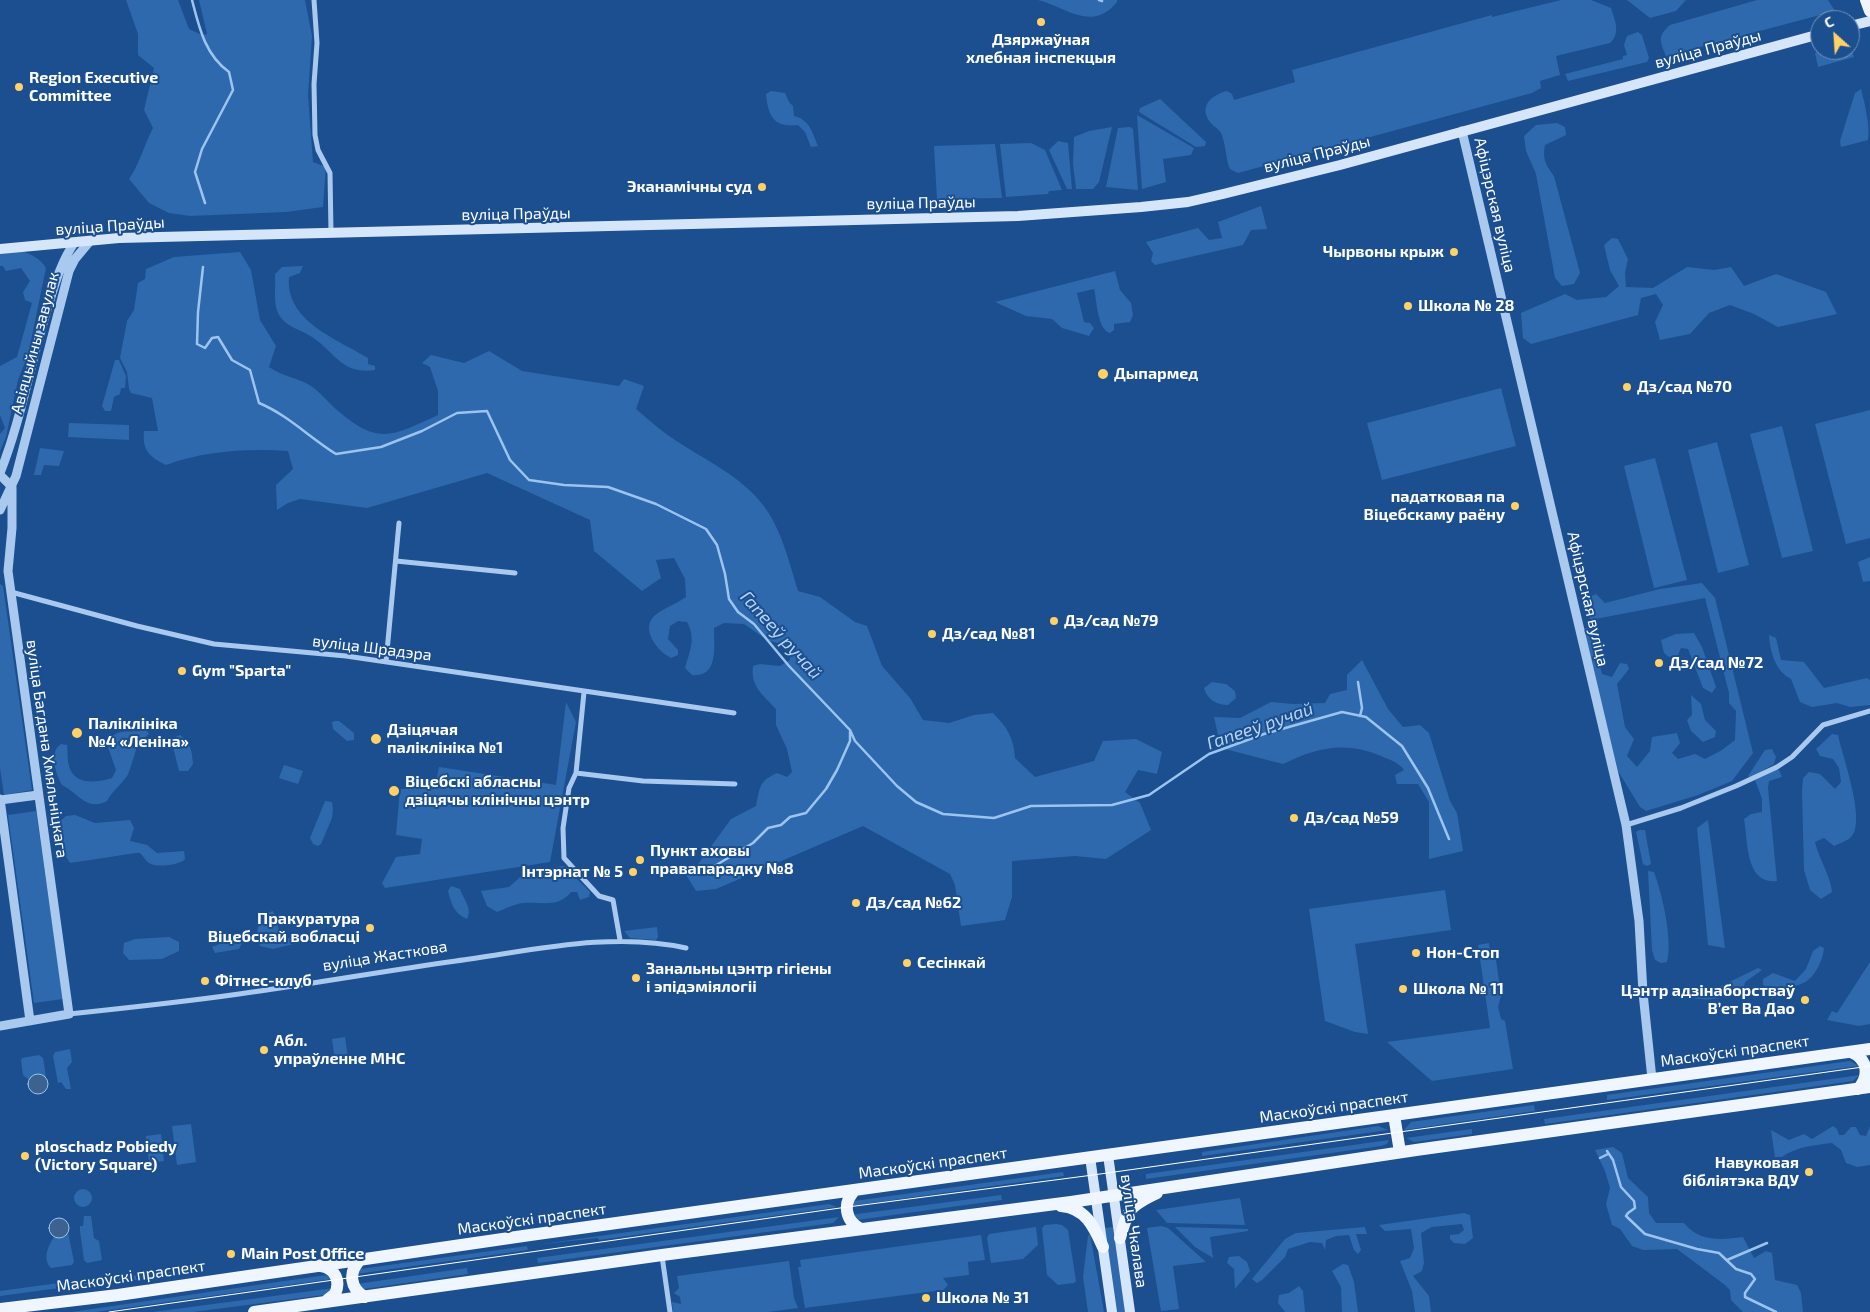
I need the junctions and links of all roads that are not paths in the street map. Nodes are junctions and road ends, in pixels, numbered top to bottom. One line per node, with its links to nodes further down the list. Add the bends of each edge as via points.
1 (314, 0): 6 (street, via 317,43 315,135 318,150 330,173)
2 (1866, 0): 3 (main road)
3 (1870, 11)
4 (1810, 37): 5 (main road, вуліца Праўды)
5 (1462, 131): 6 (main road, вуліца Праўды, via 1188,202 1112,210 1018,216); 25 (street, Афіцэрская вуліца)
6 (331, 232): 7 (main road, вуліца Праўды)
7 (90, 241): 8 (main road, вуліца Праўды); 11 (street, Авіяцыйны завулак, via 69,272)
8 (74, 243): 9 (main road, вуліца Праўды); 10 (street, Авіяцыйны завулак, via 60,269 38,338 12,444)
9 (0, 249)
10 (0, 474): 11 (street)
11 (12, 488): 12 (street); 16 (street, вуліца Багдана Хмяльніцкага)
12 (0, 510)
13 (400, 523): 14 (street)
14 (396, 561): 15 (street); 17 (street)
15 (515, 573)
16 (10, 592): 17 (street, вуліца Шрадэра, via 198,641); 23 (street, вуліца Багдана Хмяльніцкага)
17 (386, 662): 18 (street, вуліца Шрадэра)
18 (584, 692): 20 (street, вуліца Шрадэра); 21 (street)
19 (1870, 711): 25 (street, via 1823,726 1792,757 1760,774 1681,808)
20 (734, 713)
21 (576, 773): 22 (street, via 643,781); 26 (street, via 563,828 564,858 599,896 613,900)
22 (735, 784)
23 (38, 795): 24 (street); 28 (street, вуліца Багдана Хмяльніцкага)
24 (0, 800): 29 (street)
25 (1626, 825): 33 (street, Афіцэрская вуліца, via 1639,920)
26 (620, 940): 27 (street, вуліца Жасткова); 28 (street, вуліца Жасткова, via 432,964 238,994)
27 (686, 948)
28 (69, 1014): 29 (street, вуліца Жасткова)
29 (30, 1021): 30 (street, вуліца Жасткова)
30 (0, 1026)
31 (1870, 1049): 32 (main road, Маскоўскі праспект)
32 (1850, 1052): 33 (main road, Маскоўскі праспект); 34 (main road, via 1860,1057 1867,1069)
33 (1652, 1079): 35 (main road, Маскоўскі праспект)
34 (1864, 1088): 36 (main road)
35 (1394, 1115): 36 (main road); 37 (main road, Маскоўскі праспект)
36 (1400, 1152): 39 (main road)
37 (1108, 1155): 38 (main road, Маскоўскі праспект); 42 (main road, вуліца Чкалава)
38 (1090, 1157): 40 (main road, Маскоўскі праспект); 43 (main road, вуліца Чкалава)
39 (1168, 1187): 42 (main road); 47 (main road, via 1130,1208)
40 (855, 1190): 41 (main road, Маскоўскі праспект); 45 (main road, via 847,1201 846,1210 850,1220)
41 (828, 1194): 46 (main road, via 835,1199 841,1211 839,1225); 50 (main road, Маскоўскі праспект)
42 (1114, 1195): 43 (main road); 47 (main road, вуліца Чкалава)
43 (1096, 1198): 44 (main road); 48 (main road, вуліца Чкалава)
44 (1046, 1205): 45 (main road); 48 (main road, via 1071,1207 1083,1213 1093,1225)
45 (861, 1229): 46 (main road)
46 (833, 1232): 49 (main road)
47 (1120, 1238): 58 (main road, вуліца Чкалава)
48 (1103, 1247): 57 (main road, вуліца Чкалава)
49 (662, 1255): 52 (main road); 56 (street)
50 (360, 1260): 51 (main road, Маскоўскі праспект); 52 (main road, via 352,1279 355,1288)
51 (321, 1266): 53 (main road, via 332,1271 338,1281 335,1294); 54 (main road, Маскоўскі праспект)
52 (365, 1297): 53 (main road)
53 (324, 1302): 55 (main road)
54 (0, 1310)
55 (254, 1312)
56 (670, 1312)
57 (1112, 1312)
58 (1130, 1312)

